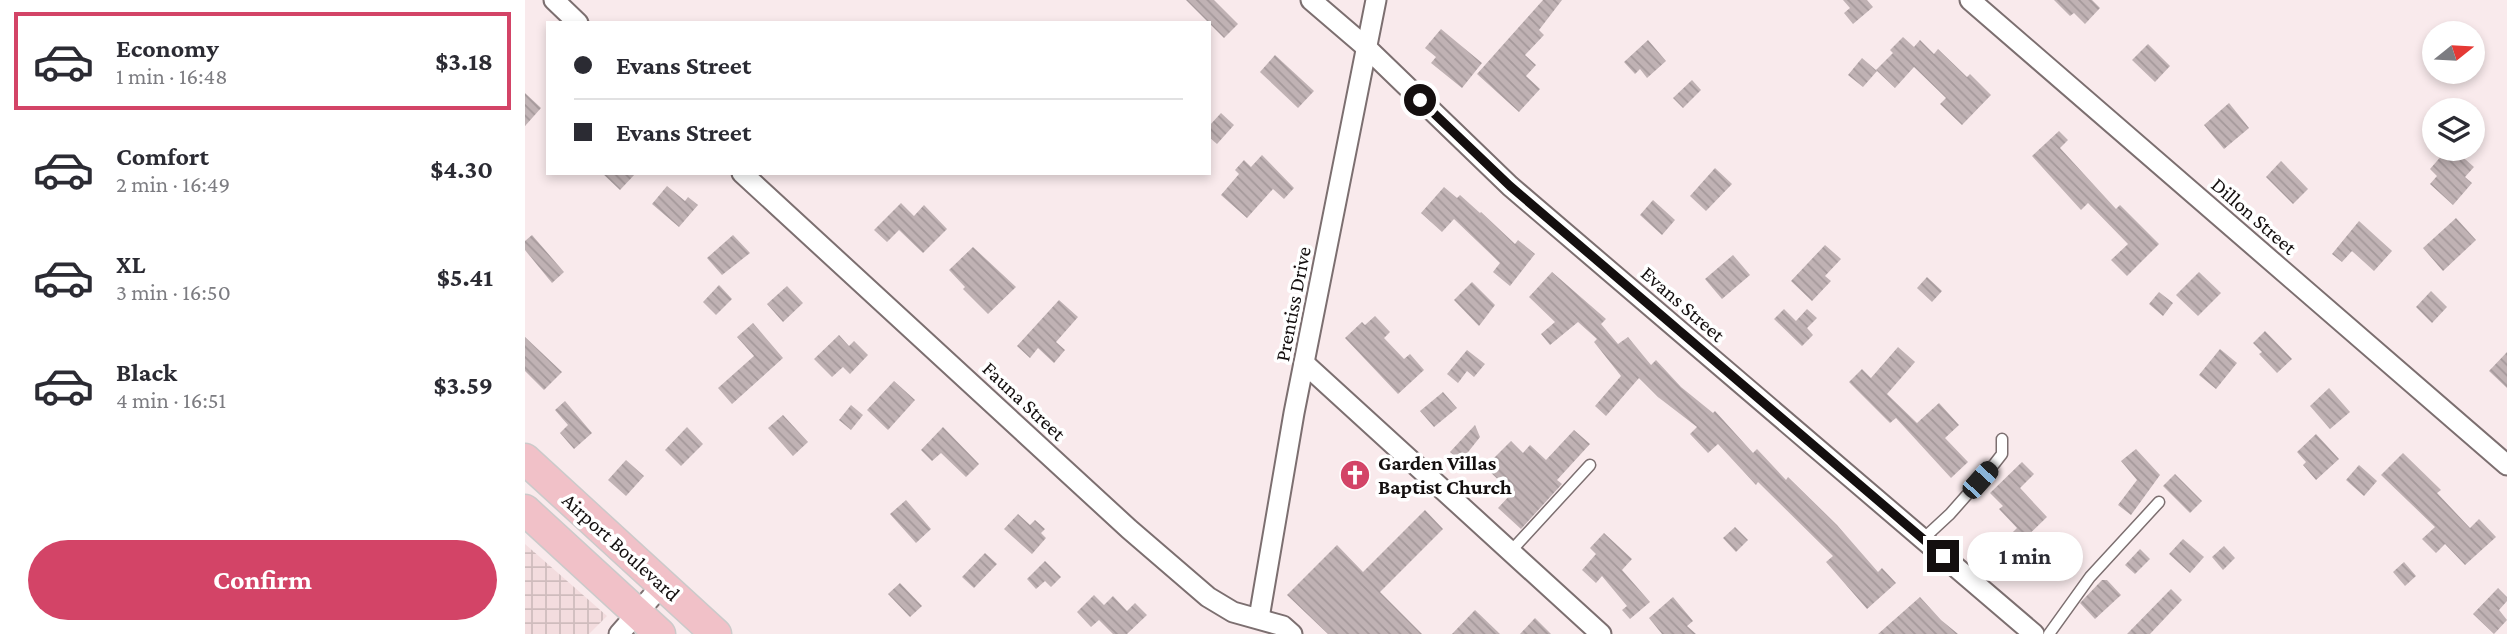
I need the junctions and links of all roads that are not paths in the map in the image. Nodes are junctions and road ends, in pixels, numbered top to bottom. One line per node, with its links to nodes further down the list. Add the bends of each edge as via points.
1 (554, 0): 5 (street)
2 (1311, 0): 6 (street, Evans Street)
3 (1376, 0): 6 (street, Prentiss Drive)
4 (1970, 0): 12 (street, Dillon Street)
5 (576, 21)
6 (1367, 48): 8 (street, Prentiss Drive); 15 (street, Evans Street, via 1510,186)
7 (744, 175): 18 (street, Fauna Street, via 1208,597 1233,612)
8 (1304, 363): 16 (street); 18 (street, Prentiss Drive)
9 (2002, 439): 15 (lane, via 2002,454 1996,463)
10 (525, 459): 17 (main road, Airport Boulevard)
11 (1590, 465): 16 (lane)
12 (2507, 466)
13 (2159, 502): 25 (lane, via 2090,577)
14 (525, 510): 19 (main road, Airport Boulevard)
15 (1923, 539): 24 (street, Evans Street)
16 (1511, 551): 23 (street)
17 (662, 585): 19 (street); 21 (main road, Airport Boulevard)
18 (1259, 618): 22 (street, Fauna Street)
19 (628, 624): 20 (main road, Airport Boulevard)
20 (660, 634)
21 (716, 634)
22 (1292, 634)
23 (1601, 634)
24 (2034, 634)
25 (2049, 634)

